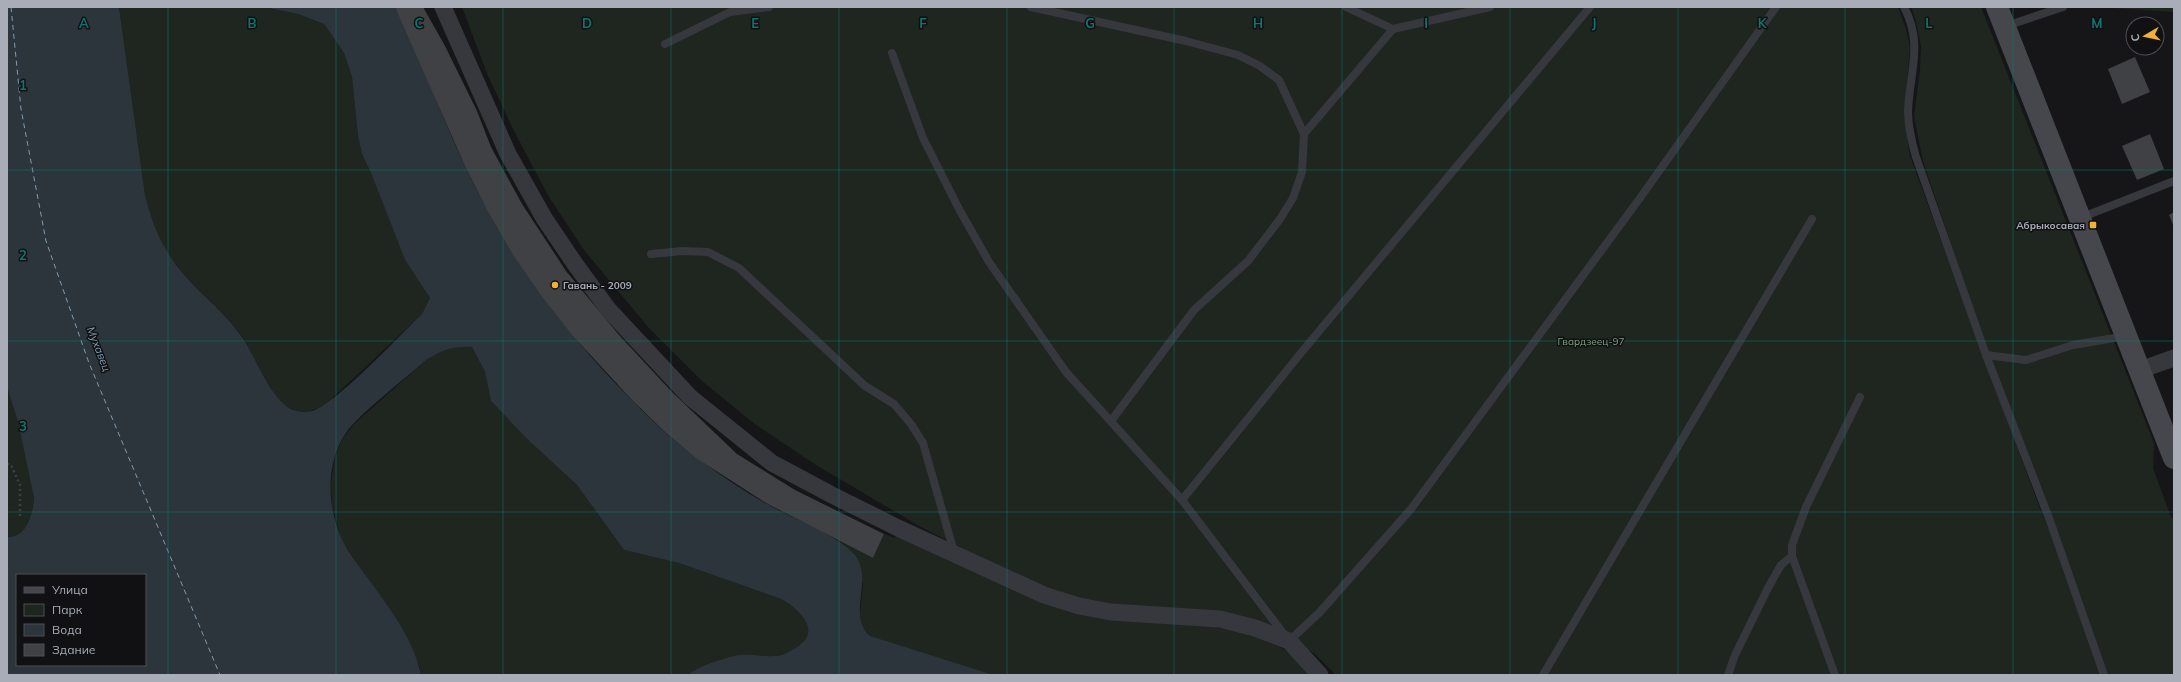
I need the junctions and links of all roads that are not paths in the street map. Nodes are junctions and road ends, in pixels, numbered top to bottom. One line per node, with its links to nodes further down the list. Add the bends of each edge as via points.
1 (443, 7): 27 (street, via 508,154 544,218 608,309 650,355 690,397 772,463 838,499)
2 (769, 7): 12 (lane, via 730,12)
3 (1031, 7): 14 (lane, via 1238,55 1260,66 1279,80)
4 (1346, 7): 11 (lane)
5 (1490, 7): 11 (lane)
6 (1590, 7): 26 (lane, via 1305,348)
7 (1776, 7): 29 (lane, via 1645,192 1411,509 1320,612)
8 (1904, 7): 20 (lane, via 1915,43 1908,112 1910,135)
9 (2063, 7): 10 (lane)
10 (2001, 17): 16 (street)
11 (1393, 30): 14 (lane)
12 (664, 44)
13 (892, 53): 24 (lane, via 923,138 959,210 989,262 1066,372)
14 (1304, 134): 24 (lane, via 1302,172 1293,198 1280,219 1248,261 1194,310)
15 (2174, 181): 16 (lane)
16 (2080, 218): 19 (street)
17 (1812, 219): 31 (lane)
18 (651, 254): 27 (lane, via 708,252 739,268 865,386 894,404 923,443)
19 (2126, 336): 20 (lane, via 2073,345 2026,360); 22 (street)
20 (1986, 356): 34 (lane, via 2049,518)
21 (2174, 358): 22 (street)
22 (2140, 370): 25 (street)
23 (1860, 397): 28 (lane, via 1804,512 1792,544)
24 (1111, 421): 26 (lane)
25 (2174, 458)
26 (1182, 500): 29 (lane)
27 (954, 553): 29 (street, via 1044,596 1079,606 1110,612 1220,619 1255,628)
28 (1792, 556): 32 (lane, via 1781,565 1769,586 1735,655); 33 (lane)
29 (1289, 641): 30 (street)
30 (1320, 675)
31 (1543, 675)
32 (1728, 675)
33 (1835, 675)
34 (2104, 675)

